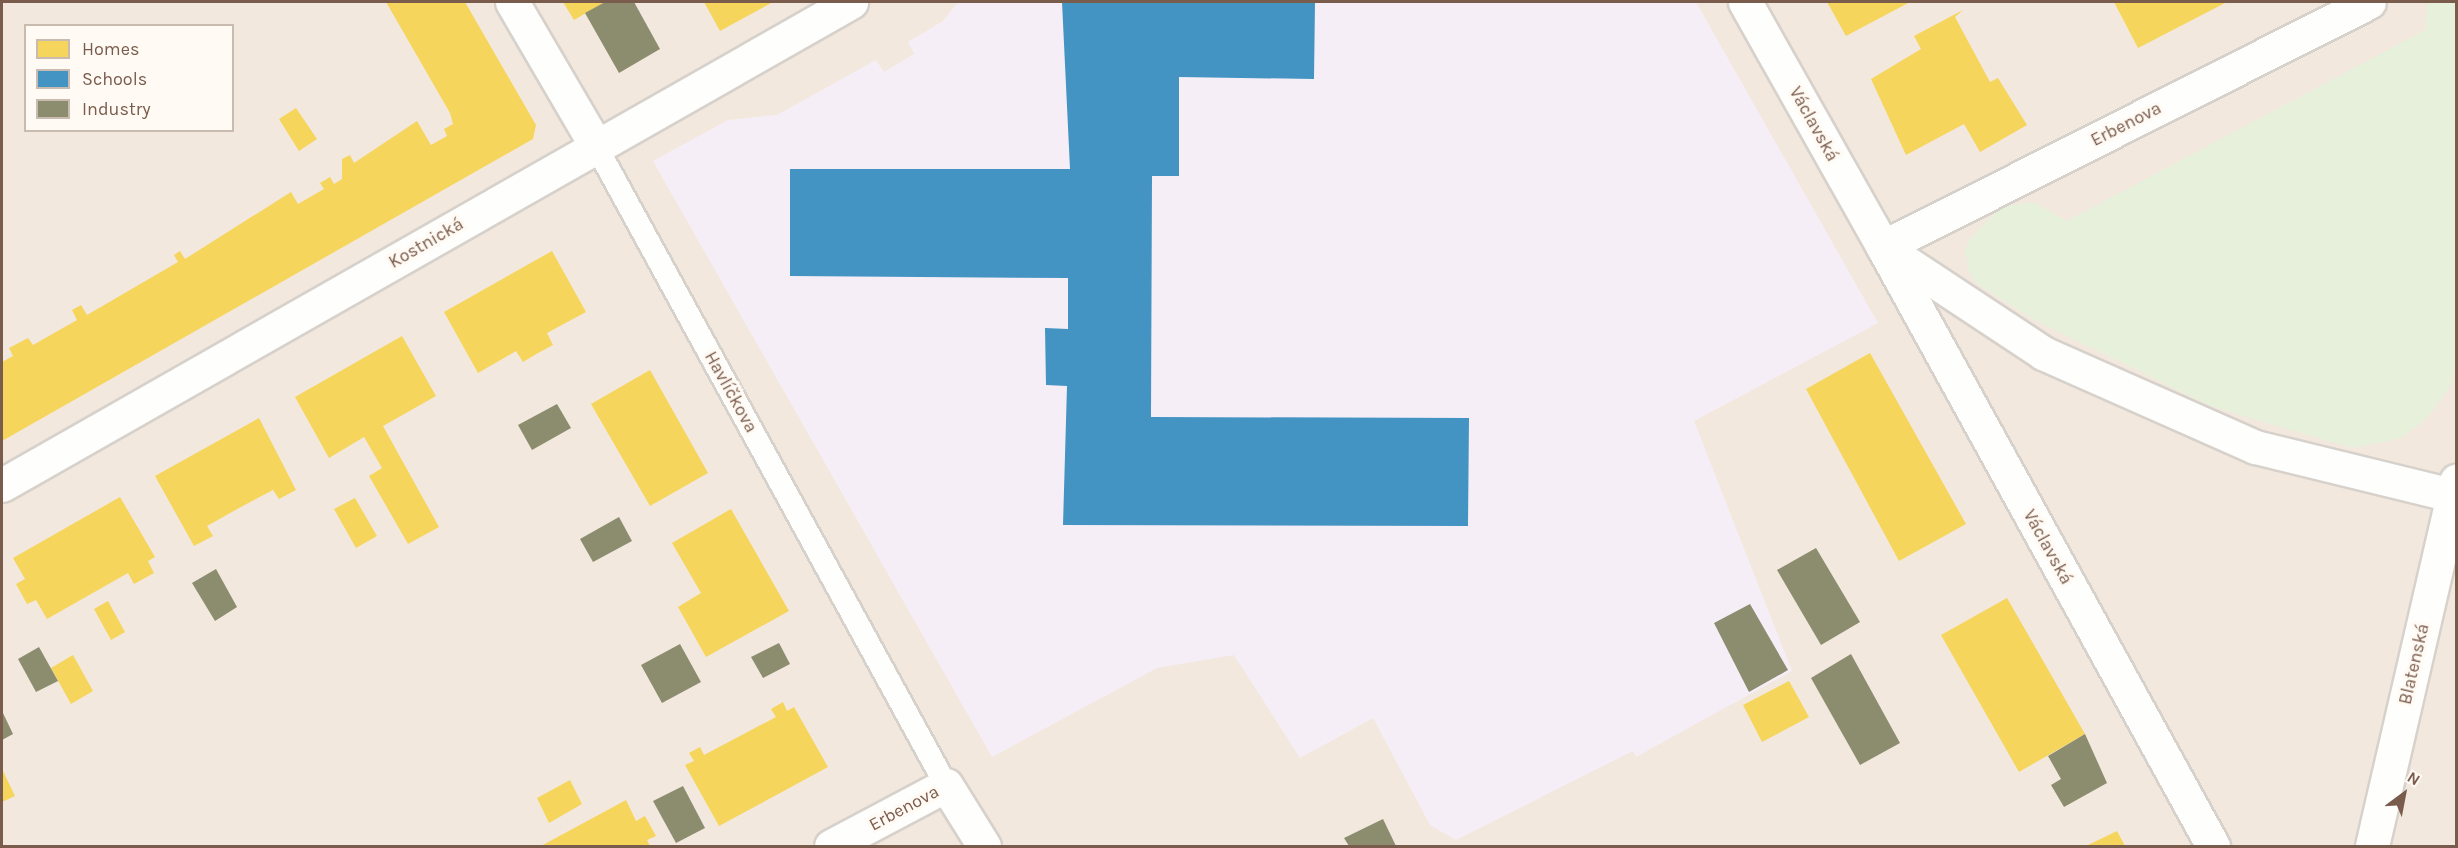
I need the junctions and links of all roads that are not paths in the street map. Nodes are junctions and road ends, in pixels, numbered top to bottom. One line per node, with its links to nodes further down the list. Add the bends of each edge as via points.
1 (512, 2): 5 (street, Havlíčkova)
2 (851, 2): 5 (street, Kostnická)
3 (1745, 2): 6 (street, Václavská)
4 (2369, 2): 6 (street, Erbenova)
5 (596, 146): 7 (street, Kostnická); 9 (lane, Havlíčkova)
6 (1883, 248): 8 (street, Václavská, via 2043,353 2254,447); 12 (street, Václavská)
7 (2, 485)
8 (2456, 491): 13 (street, Blatenská)
9 (946, 785): 10 (street, Erbenova); 11 (street, Erbenova)
10 (831, 846)
11 (984, 846)
12 (2213, 846)
13 (2372, 846)

